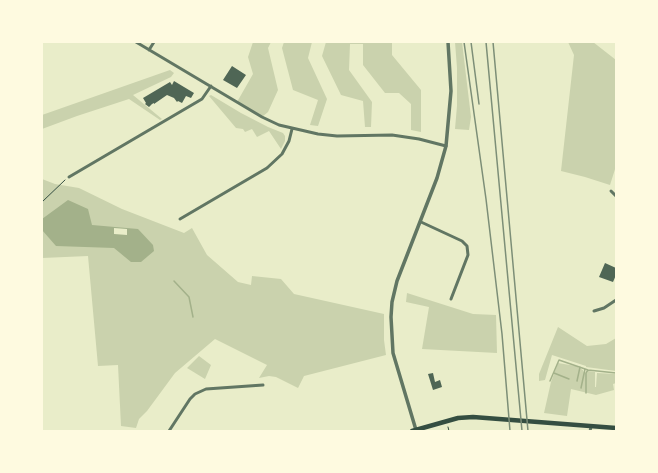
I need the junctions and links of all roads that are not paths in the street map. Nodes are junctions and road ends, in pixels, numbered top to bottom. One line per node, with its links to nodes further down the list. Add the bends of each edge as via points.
1 (136, 42): 4 (street)
2 (154, 42): 4 (street)
3 (448, 42): 7 (street, via 450,91)
4 (149, 50): 5 (street)
5 (211, 86): 6 (street, via 262,117); 8 (street, via 202,99)
6 (292, 128): 7 (street, via 337,136 392,135); 11 (street, via 282,154 266,168)
7 (446, 146): 12 (street)
8 (69, 177)
9 (611, 191): 10 (street)
10 (616, 196)
11 (180, 219)
12 (421, 222): 13 (street, via 467,246 468,255); 19 (street, via 397,281 392,302 391,325 393,353)
13 (451, 299)
14 (616, 300): 15 (street)
15 (594, 311)
16 (263, 385): 20 (street, via 206,389 195,394)
17 (616, 428): 18 (main road)
18 (591, 429): 19 (main road, via 473,417 458,418)
19 (414, 430)
20 (169, 431)

